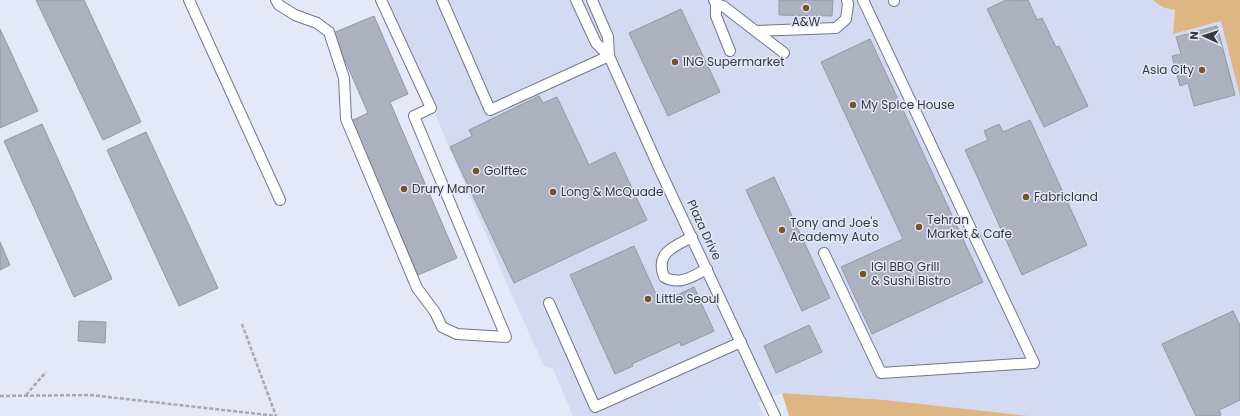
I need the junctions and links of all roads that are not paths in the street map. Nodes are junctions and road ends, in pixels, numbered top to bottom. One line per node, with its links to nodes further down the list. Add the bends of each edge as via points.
1 (189, 0): 15 (lane)
2 (276, 0): 3 (lane, via 295,16 317,23 329,32 344,78 346,119 417,288 435,312 442,327 457,334 506,337 414,116 431,108)
3 (381, 0)
4 (442, 0): 14 (lane, via 490,110)
5 (576, 0): 14 (lane, Plaza Drive, via 596,43)
6 (592, 0): 14 (lane, Plaza Drive, via 608,37)
7 (732, 0): 10 (lane)
8 (847, 0): 11 (lane, via 846,19 836,28)
9 (863, 0): 17 (lane, via 1034,363 881,373)
10 (718, 3): 11 (lane); 12 (lane, via 716,16)
11 (756, 31): 13 (lane)
12 (730, 51)
13 (784, 53)
14 (609, 56): 16 (lane, Plaza Drive)
15 (280, 200)
16 (692, 237): 18 (lane, Plaza Drive); 18 (lane, via 665,254 661,261 664,277 672,281 684,280)
17 (824, 253)
18 (707, 269): 20 (lane, Plaza Drive)
19 (549, 303): 20 (lane, via 595,407)
20 (741, 342): 21 (lane, Plaza Drive)
21 (775, 416)

